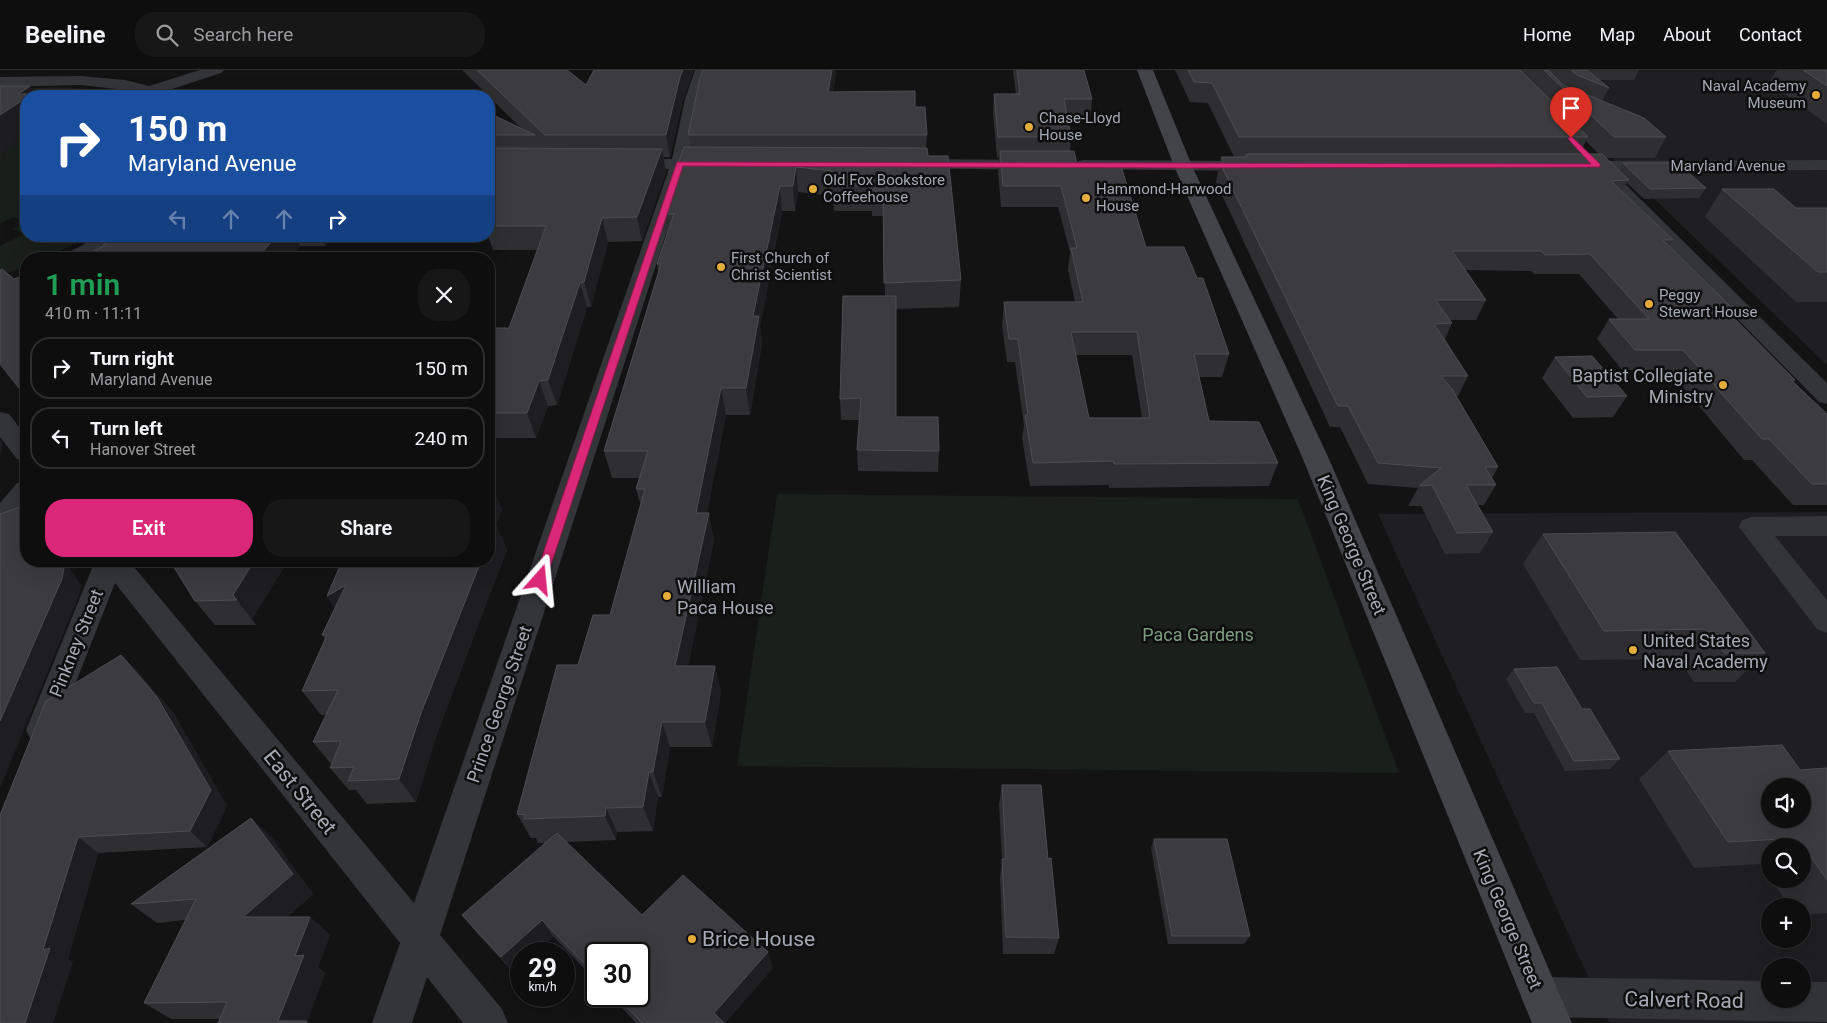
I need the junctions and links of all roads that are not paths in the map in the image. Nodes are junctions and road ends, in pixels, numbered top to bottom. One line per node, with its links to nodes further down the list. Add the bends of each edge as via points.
1 (216, 70): 6 (street)
2 (703, 70): 9 (street, Prince George Street, via 693,100)
3 (1145, 70): 13 (street, King George Street)
4 (0, 82): 5 (street, via 77,80)
5 (136, 90)
6 (164, 90)
7 (1591, 159): 12 (street, Maryland Avenue); 15 (street, Maryland Avenue); 18 (street)
8 (613, 164): 9 (street)
9 (680, 164): 10 (street); 28 (street, Prince George Street)
10 (729, 164)
11 (897, 164): 13 (street)
12 (1827, 165)
13 (1183, 166): 14 (street); 30 (street, King George Street, via 1316,459)
14 (1272, 166)
15 (1558, 166)
16 (103, 242): 17 (street)
17 (84, 252)
18 (1827, 397)
19 (0, 420): 20 (street)
20 (20, 445)
21 (20, 497): 22 (street)
22 (0, 521)
23 (1827, 526): 26 (street, via 1752,527)
24 (107, 567): 27 (street, Pinkney Street)
25 (118, 567): 28 (street, East Street)
26 (1827, 621)
27 (33, 754)
28 (420, 939): 31 (street, Prince George Street); 32 (street, East Street)
29 (1827, 1002): 30 (street, Calvert Road)
30 (1547, 1010)
31 (392, 1023)
32 (488, 1023)

